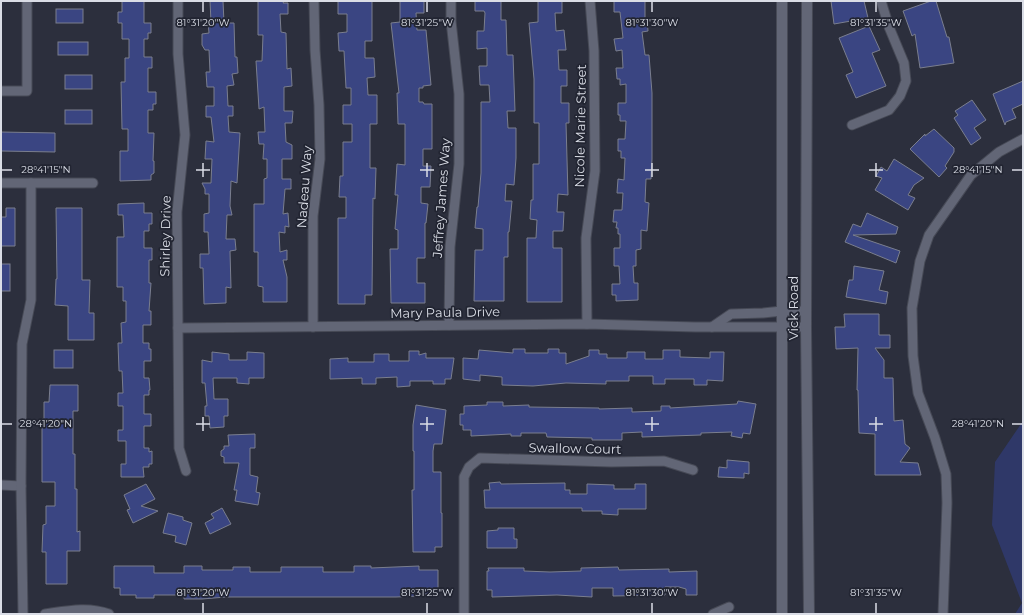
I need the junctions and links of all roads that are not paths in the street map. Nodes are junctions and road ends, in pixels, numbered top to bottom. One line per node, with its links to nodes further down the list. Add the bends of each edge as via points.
1 (27, 1): 9 (street, via 27,91)
2 (178, 1): 23 (street, Shirley Drive, via 178,54 185,135 177,212)
3 (314, 1): 19 (street, Nadeau Way, via 320,159 313,216)
4 (451, 1): 18 (street, Jeffrey James Way, via 458,94 458,164 450,247)
5 (590, 1): 17 (street, Nicole Marie Street, via 594,51 595,171 586,238)
6 (782, 1): 15 (street, Vick Road)
7 (807, 1): 16 (street, Vick Road)
8 (881, 1): 10 (street, via 904,63 906,81 900,96 889,110)
9 (1, 91)
10 (852, 125)
11 (1023, 139): 36 (street, via 998,152 971,175 929,235 920,261 912,308 912,356 918,393 946,474)
12 (1, 183): 13 (street)
13 (31, 183): 14 (street); 27 (street, via 31,300 22,344)
14 (93, 183)
15 (782, 311): 16 (street); 20 (street, via 731,314); 21 (street, Vick Road)
16 (806, 312): 22 (street, Vick Road)
17 (588, 324): 18 (street, Mary Paula Drive); 20 (street, Mary Paula Drive)
18 (448, 325): 19 (street, Mary Paula Drive)
19 (314, 327): 23 (street, Mary Paula Drive)
20 (712, 327): 21 (street, Mary Paula Drive)
21 (782, 327): 22 (street, Mary Paula Drive); 34 (street, Vick Road)
22 (806, 327): 35 (street, Vick Road)
23 (178, 328): 25 (street, Shirley Drive, via 179,448)
24 (693, 470): 32 (street, Swallow Court, via 664,461 480,458 469,466 464,477)
25 (186, 471)
26 (1, 485): 27 (street)
27 (21, 486): 29 (street)
28 (729, 607): 33 (street)
29 (23, 614)
30 (44, 614): 31 (street, via 86,609)
31 (109, 614)
32 (464, 614)
33 (713, 614)
34 (782, 614)
35 (809, 614)
36 (943, 614)

